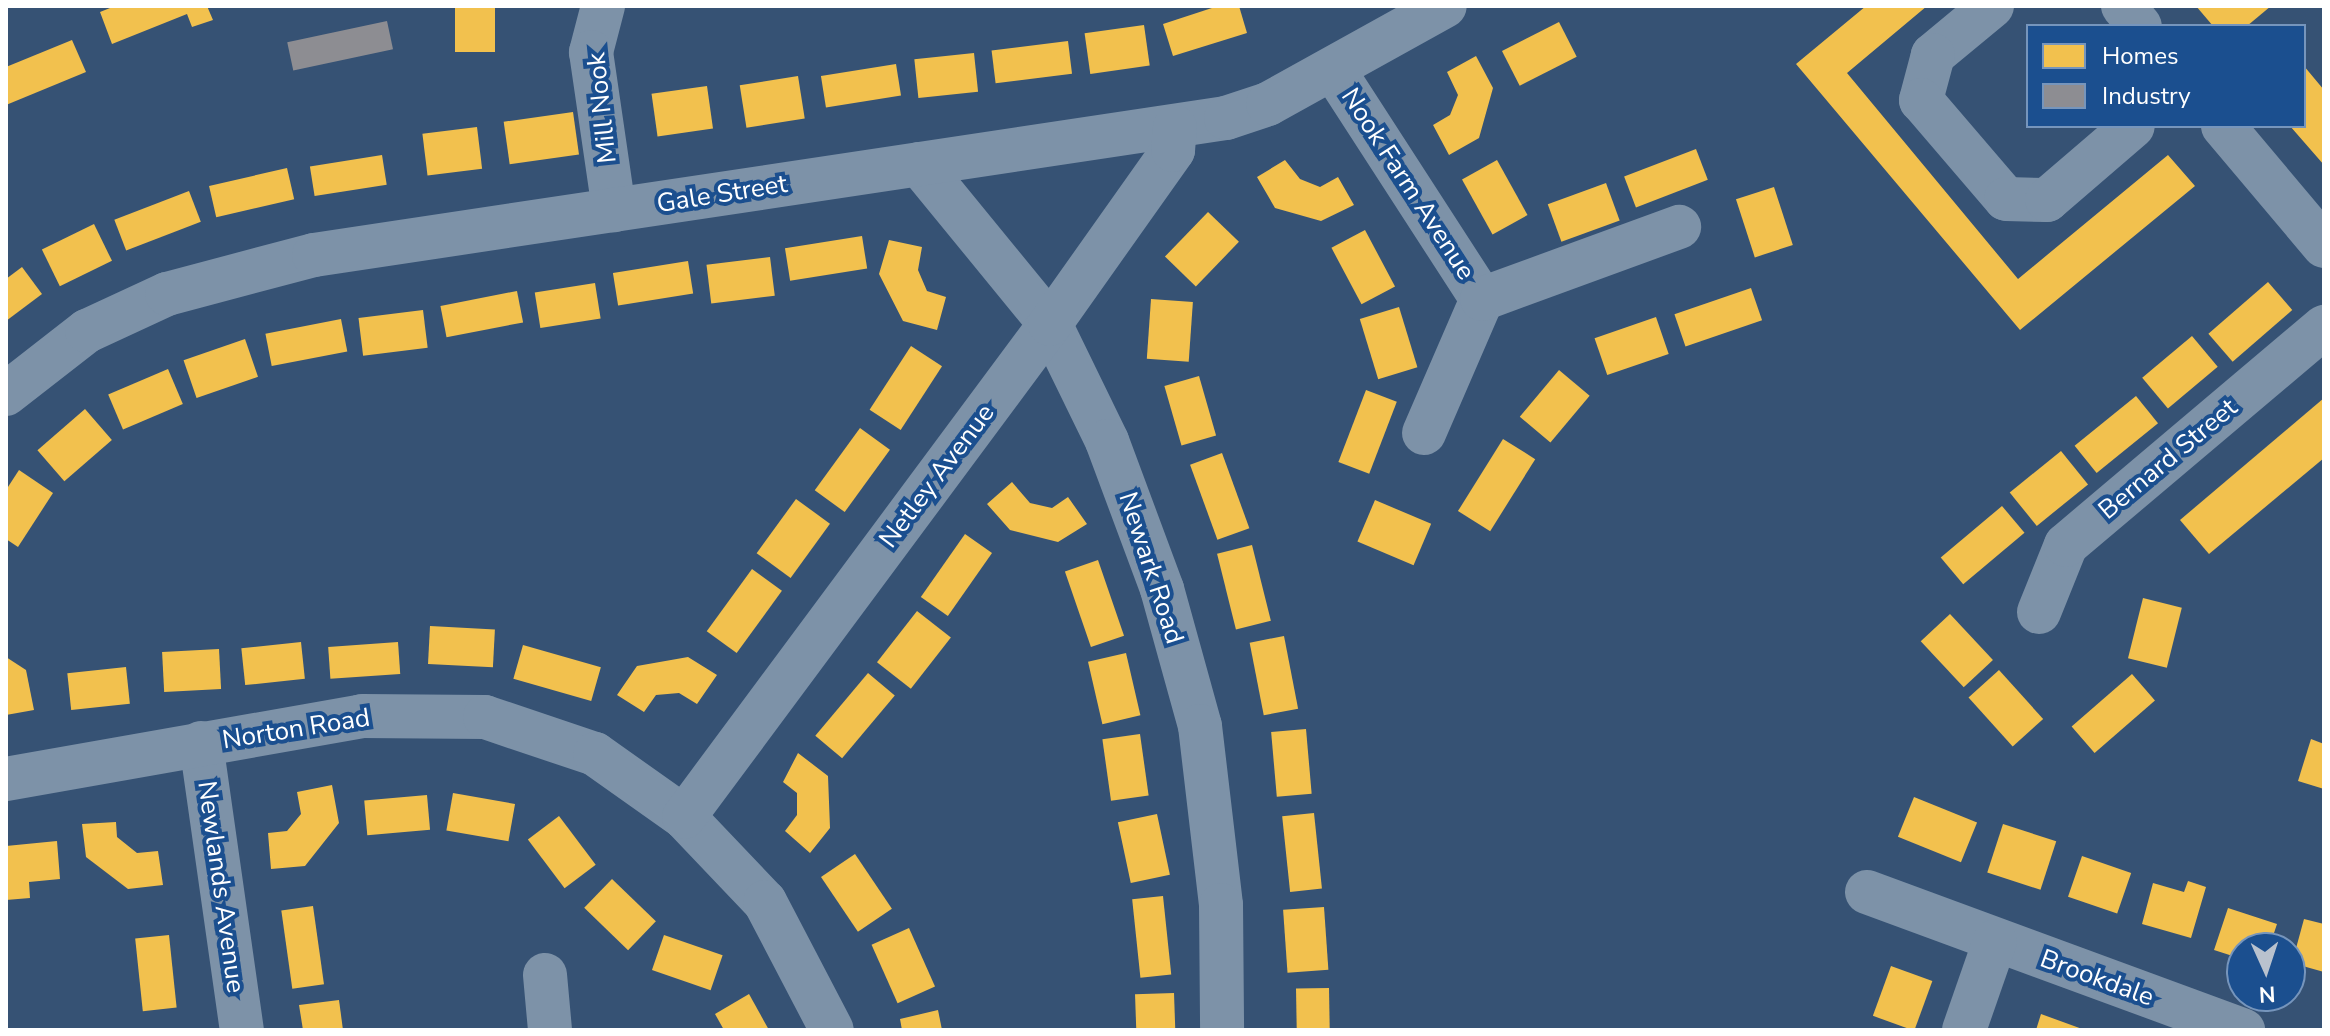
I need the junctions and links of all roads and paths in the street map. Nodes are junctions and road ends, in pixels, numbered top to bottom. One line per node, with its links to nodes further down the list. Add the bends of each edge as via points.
1 (603, 6): 11 (street, Mill Nook, via 591,52)
2 (1445, 6): 6 (street, Gale Street)
3 (1992, 6): 8 (street, via 1933,55 1921,100 2006,199 2047,200)
4 (2123, 6): 5 (street)
5 (2138, 24)
6 (1333, 69): 7 (street, Gale Street, via 1268,104); 14 (street, Nook Farm Avenue)
7 (1175, 127): 10 (street, Gale Street); 15 (street, Netley Avenue, via 1173,150)
8 (2131, 128)
9 (2225, 128): 13 (street)
10 (919, 164): 11 (street, Gale Street); 15 (street, Newark Road)
11 (614, 210): 17 (street, Gale Street, via 314,255 167,294 87,331)
12 (1679, 227): 14 (street, Nook Farm Avenue)
13 (2324, 246)
14 (1482, 299): 18 (street, Nook Farm Avenue)
15 (1050, 324): 22 (street, Netley Avenue); 29 (street, Newark Road, via 1113,456 1162,589 1200,726 1221,905)
16 (2324, 327): 19 (street, Bernard Street, via 2066,545)
17 (6, 394)
18 (1424, 433)
19 (2039, 612)
20 (201, 743): 21 (street, Norton Road); 22 (street, Norton Road, via 362,716 485,717 595,754); 26 (street, Newlands Avenue)
21 (6, 779)
22 (684, 817): 28 (street, Norton Road, via 765,902)
23 (1867, 892): 24 (street, Brookdale)
24 (1995, 941): 30 (street); 31 (street, Brookdale)
25 (545, 975): 27 (street)
26 (242, 1030)
27 (550, 1030)
28 (832, 1030)
29 (1222, 1030)
30 (1964, 1030)
31 (2243, 1030)

